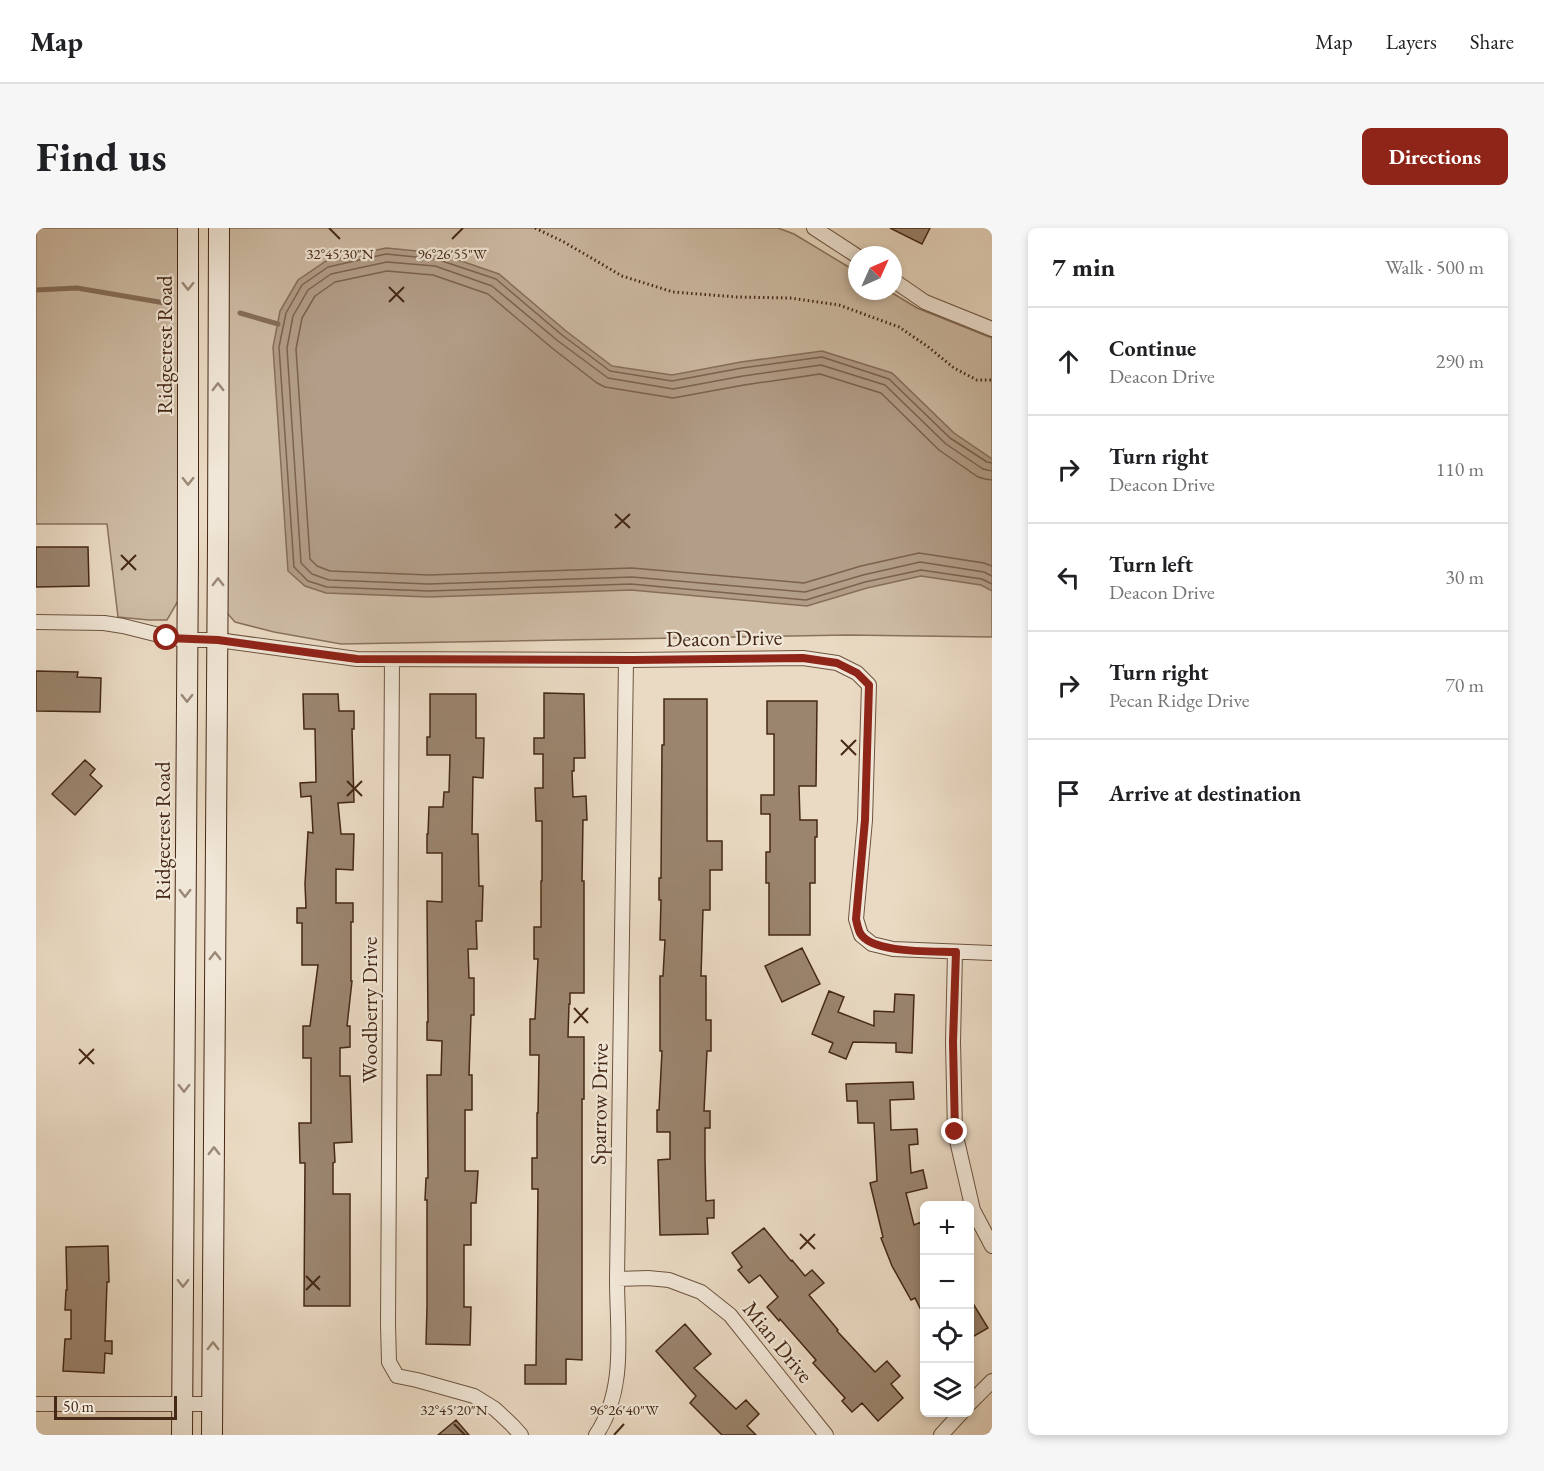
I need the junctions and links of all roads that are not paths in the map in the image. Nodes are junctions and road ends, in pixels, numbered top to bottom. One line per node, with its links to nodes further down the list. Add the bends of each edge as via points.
1 (188, 228): 9 (main road, Ridgecrest Road, one-way to 9)
2 (219, 228): 10 (main road, one-way to 2)
3 (814, 228): 4 (street)
4 (835, 233): 5 (street)
5 (848, 247)
6 (902, 286): 7 (street, via 925,302)
7 (992, 329)
8 (36, 622): 9 (street, Deacon Drive, via 104,623)
9 (188, 640): 10 (street, Deacon Drive); 20 (main road, Ridgecrest Road, one-way to 20)
10 (218, 640): 11 (street, Deacon Drive, via 357,659); 21 (main road, one-way to 10)
11 (392, 659): 12 (street, Deacon Drive); 25 (street, Woodberry Drive, via 389,1362 397,1376 474,1396 495,1409)
12 (626, 660): 13 (street, Deacon Drive, via 803,658 837,663 857,673 869,685 865,820 856,919 861,934 872,944 893,949); 16 (street, Sparrow Drive)
13 (956, 952): 14 (street, Deacon Drive); 15 (street, via 955,1132 973,1210)
14 (992, 953)
15 (992, 1246)
16 (617, 1279): 26 (street, Sparrow Drive, via 618,1369 608,1414); 27 (street, Mian Drive, via 669,1280 701,1292 730,1315)
17 (992, 1381): 18 (street)
18 (974, 1399)
19 (36, 1404): 20 (street)
20 (182, 1404): 21 (street); 23 (main road, Ridgecrest Road)
21 (212, 1404): 24 (main road)
22 (958, 1417): 28 (street)
23 (182, 1435)
24 (212, 1435)
25 (520, 1435)
26 (596, 1435)
27 (826, 1435)
28 (940, 1435)

